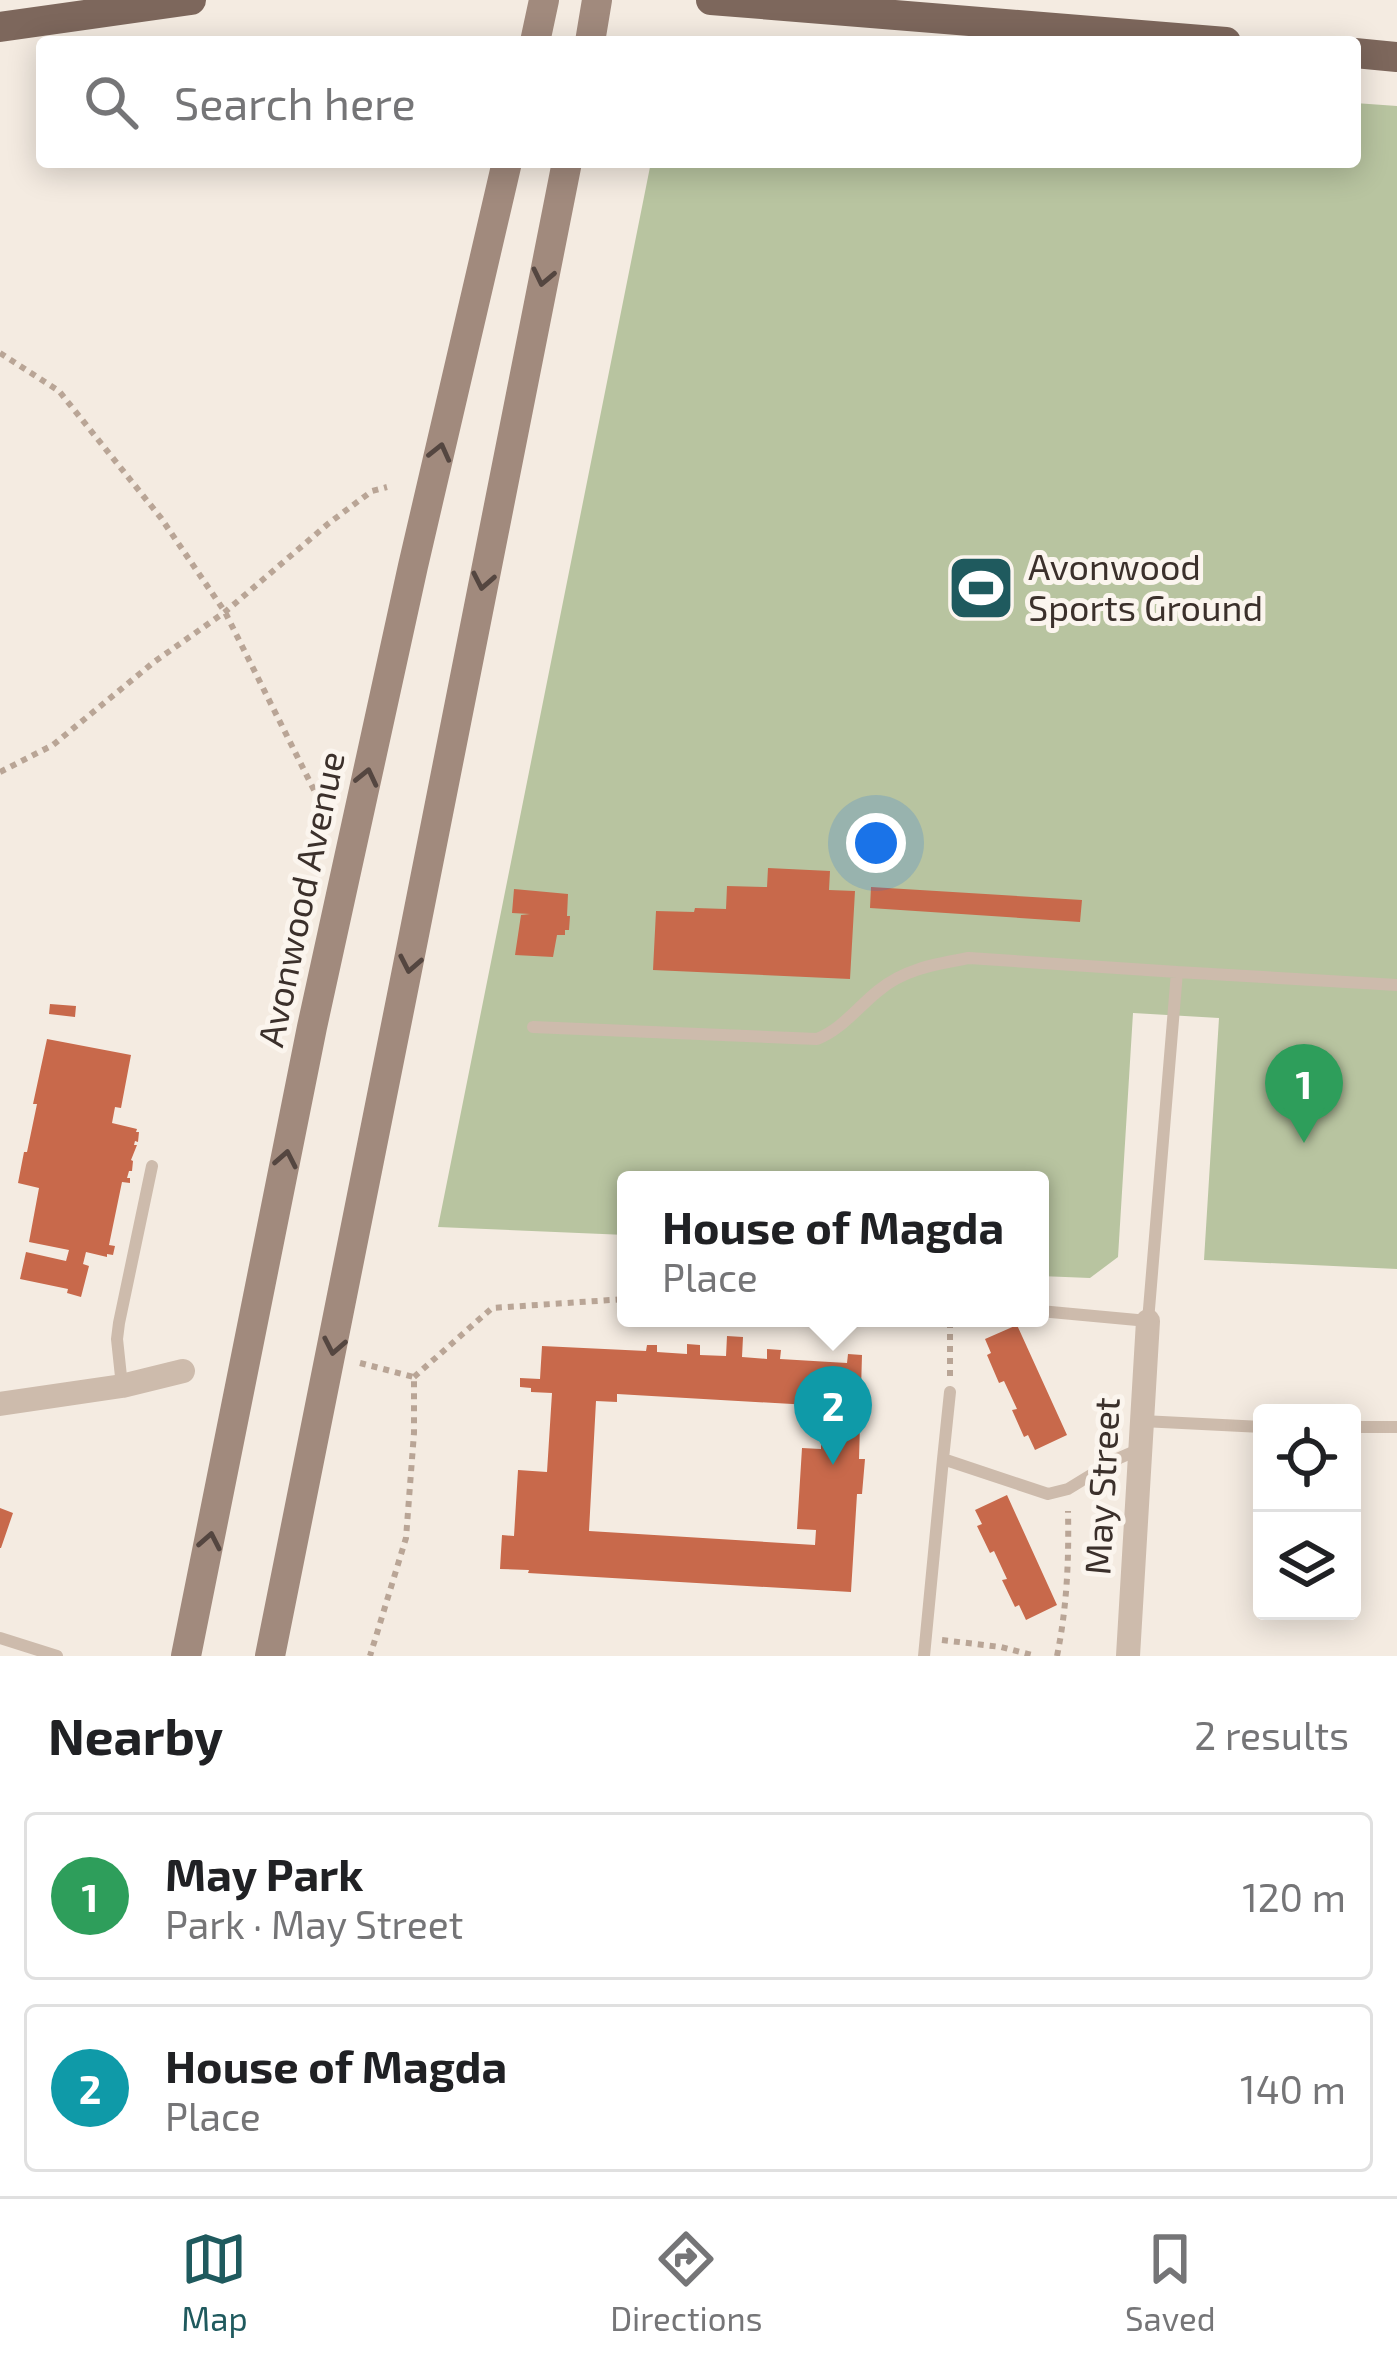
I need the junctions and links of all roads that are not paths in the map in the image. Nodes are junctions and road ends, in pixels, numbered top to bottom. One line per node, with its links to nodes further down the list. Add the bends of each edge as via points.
1 (191, 0): 5 (main road)
2 (544, 0): 6 (main road)
3 (597, 0): 7 (main road)
4 (711, 0): 8 (main road)
5 (0, 27)
6 (536, 36)
7 (591, 36)
8 (1152, 36)
9 (1361, 54): 10 (main road)
10 (1397, 57)
11 (506, 168): 31 (main road, Avonwood Avenue, one-way to 11, via 316,1006)
12 (565, 168): 32 (main road, one-way to 32)
13 (1177, 972): 14 (lane); 15 (lane, via 944,962 899,976 817,1039); 18 (lane)
14 (1397, 985)
15 (533, 1027)
16 (152, 1166): 20 (lane, via 119,1323)
17 (1049, 1312): 18 (lane)
18 (1148, 1321): 23 (street, May Street)
19 (183, 1371): 20 (street)
20 (122, 1386): 22 (street)
21 (950, 1392): 28 (lane)
22 (0, 1404)
23 (1142, 1421): 24 (lane); 27 (street, May Street)
24 (1253, 1427)
25 (1361, 1427): 26 (lane)
26 (1397, 1427)
27 (1141, 1449): 28 (lane, via 1048,1494); 34 (street, May Street)
28 (943, 1459): 33 (lane)
29 (0, 1638): 30 (lane)
30 (57, 1656)
31 (187, 1656)
32 (270, 1656)
33 (924, 1656)
34 (1128, 1656)

